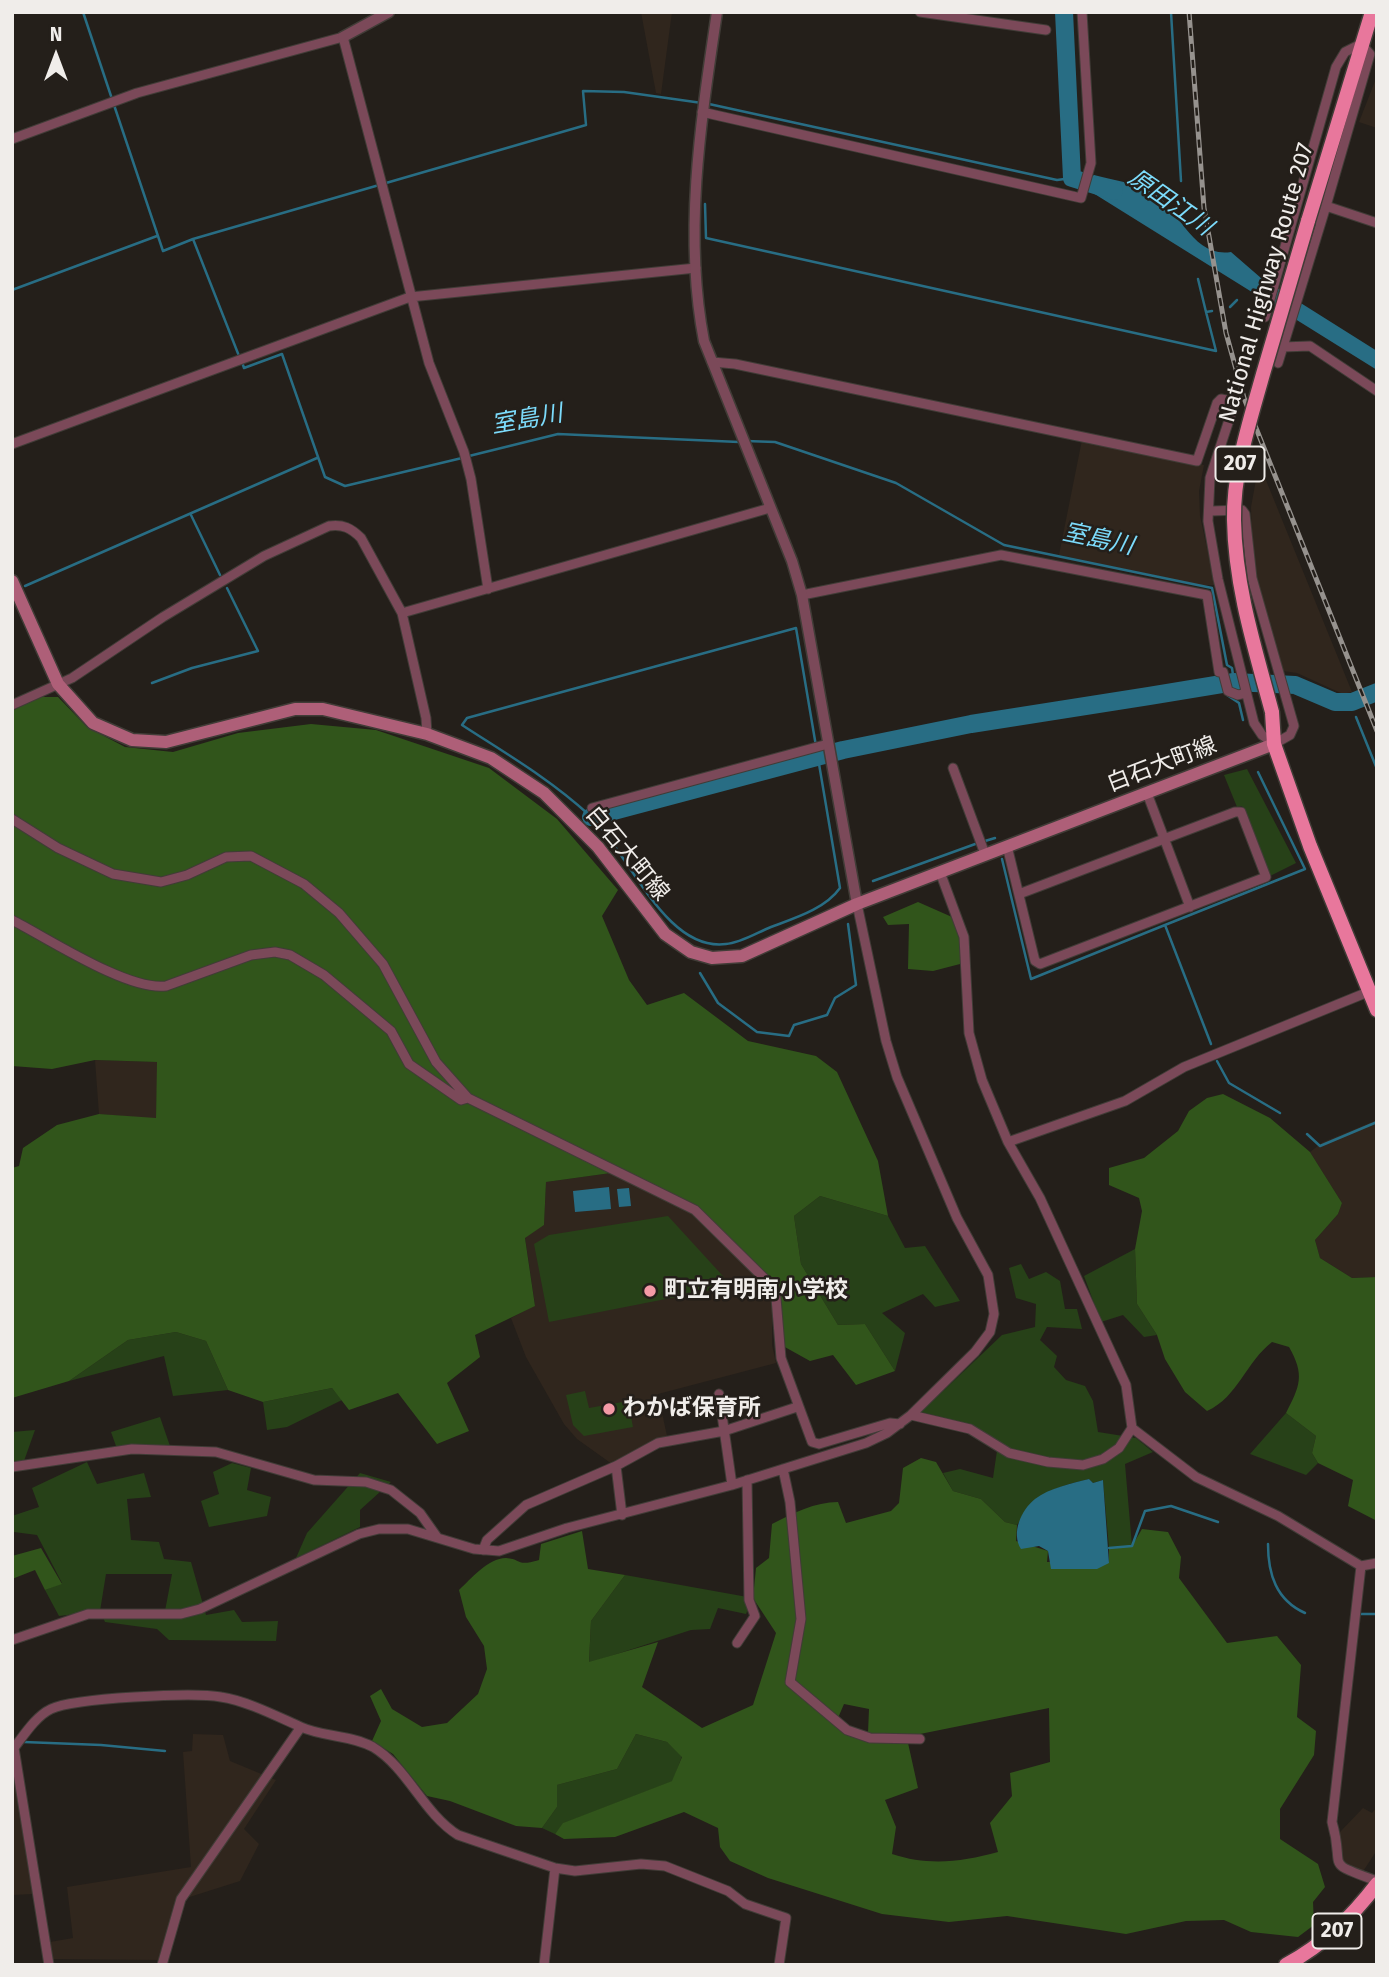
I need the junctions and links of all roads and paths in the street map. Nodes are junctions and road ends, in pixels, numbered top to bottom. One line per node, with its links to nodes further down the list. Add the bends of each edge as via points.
1 (389, 12): 7 (street)
2 (717, 12): 9 (street)
3 (920, 12): 6 (street)
4 (1082, 12): 9 (street, via 1091,163 1081,198)
5 (1372, 12): 8 (highway, National Highway Route 207 / 207)
6 (1046, 30)
7 (343, 37): 10 (street, via 106,103); 14 (street)
8 (1361, 44): 11 (street, via 1370,54); 15 (street, via 1345,52 1336,67); 31 (highway, National Highway Route 207 / 207, bridge, via 1237,476 1238,574 1272,712)
9 (703, 106): 13 (street)
10 (12, 139)
11 (1326, 206): 12 (street); 16 (street)
12 (1377, 223)
13 (696, 268): 14 (street); 17 (street, via 698,310)
14 (410, 297): 20 (street); 24 (street, via 465,457)
15 (1265, 317)
16 (1283, 347): 18 (street); 19 (street, via 1310,346)
17 (712, 362): 21 (street); 22 (street, via 1197,461 1217,403 1227,398 1233,405 1210,478)
18 (1278, 363)
19 (1377, 391)
20 (12, 444)
21 (770, 508): 24 (street); 25 (street)
22 (1211, 510): 28 (street, via 1208,521 1218,579); 31 (street, via 1242,510 1245,514 1252,578 1294,726 1290,735)
23 (12, 581): 27 (main road, 白石大町線)
24 (488, 589): 26 (street)
25 (802, 595): 28 (street, via 1001,555 1207,595 1219,672 1223,672 1228,691); 32 (street)
26 (402, 613): 27 (street, via 361,538 339,524 329,526 264,556); 30 (street)
27 (58, 684): 29 (street); 30 (main road, 白石大町線, via 93,723 132,740 166,742 295,709 323,709)
28 (1246, 693): 31 (street, via 1254,723)
29 (12, 705)
30 (427, 734): 42 (main road, 白石大町線, via 491,758 544,793 598,848 665,934 691,952 712,958 742,956)
31 (1274, 744): 34 (main road, 白石大町線); 45 (highway, National Highway Route 207 / 207)
32 (821, 746): 35 (street); 42 (street, via 831,760)
33 (953, 768): 38 (street)
34 (1147, 793): 37 (street); 39 (main road, 白石大町線)
35 (592, 808)
36 (12, 819): 47 (street, via 113,874 161,882 226,857 251,856 304,884 383,964 436,1062)
37 (1164, 839): 41 (street); 43 (street); 43 (street, via 1241,812 1266,877)
38 (982, 846): 39 (main road, 白石大町線); 40 (main road, 白石大町線)
39 (1007, 846): 41 (street)
40 (940, 872): 42 (main road, 白石大町線); 48 (street, via 966,946 969,1033 982,1080)
41 (1018, 894): 43 (street, via 1035,961 1040,964)
42 (857, 904): 51 (street, via 897,1077 993,1295 990,1332)
43 (1190, 906)
44 (12, 920): 47 (street, via 115,974 152,988 251,955 275,951 290,955 324,975 391,1031 409,1064 461,1100)
45 (1368, 992): 46 (highway, National Highway Route 207 / 207); 48 (street, via 1184,1067 1125,1101)
46 (1377, 1010)
47 (468, 1098): 50 (street, via 695,1210 768,1281 776,1298 781,1358)
48 (1008, 1142): 53 (street, via 1040,1198 1126,1385)
49 (719, 1394): 54 (street)
50 (797, 1407): 52 (street, via 808,1436 819,1444); 54 (street)
51 (911, 1415): 52 (street); 53 (street, via 970,1429 1009,1453 1083,1465 1119,1448)
52 (900, 1424): 57 (street, via 866,1443)
53 (1132, 1428): 64 (street, via 1196,1477 1278,1516)
54 (724, 1431): 55 (street, via 658,1443); 59 (street)
55 (616, 1466): 60 (street); 62 (street, via 526,1505)
56 (12, 1467): 61 (street, via 132,1449 216,1452 314,1480 366,1482 391,1490 420,1513)
57 (783, 1469): 58 (street); 68 (street, via 800,1619 790,1682 847,1730 870,1738)
58 (747, 1480): 59 (street); 66 (street, via 749,1600 755,1616)
59 (732, 1485): 60 (street)
60 (622, 1515): 62 (street, via 499,1551)
61 (437, 1537): 62 (street); 65 (street, via 408,1529 379,1529 359,1534 200,1609 181,1614 88,1614)
62 (483, 1550)
63 (1377, 1563): 64 (street)
64 (1361, 1566): 71 (street, via 1332,1822 1340,1868)
65 (12, 1640)
66 (737, 1643)
67 (301, 1727): 69 (street, via 221,1697 144,1697 53,1708); 70 (street, via 374,1748 435,1817 458,1835); 73 (street, via 181,1899)
68 (920, 1739)
69 (13, 1748): 72 (street)
70 (555, 1868): 74 (street); 75 (street, via 589,1871 641,1864 665,1866 728,1891 745,1904 786,1918)
71 (1377, 1882): 76 (highway, 207, via 1337,1930)
72 (49, 1965)
73 (162, 1965)
74 (544, 1965)
75 (779, 1965)
76 (1286, 1965)

